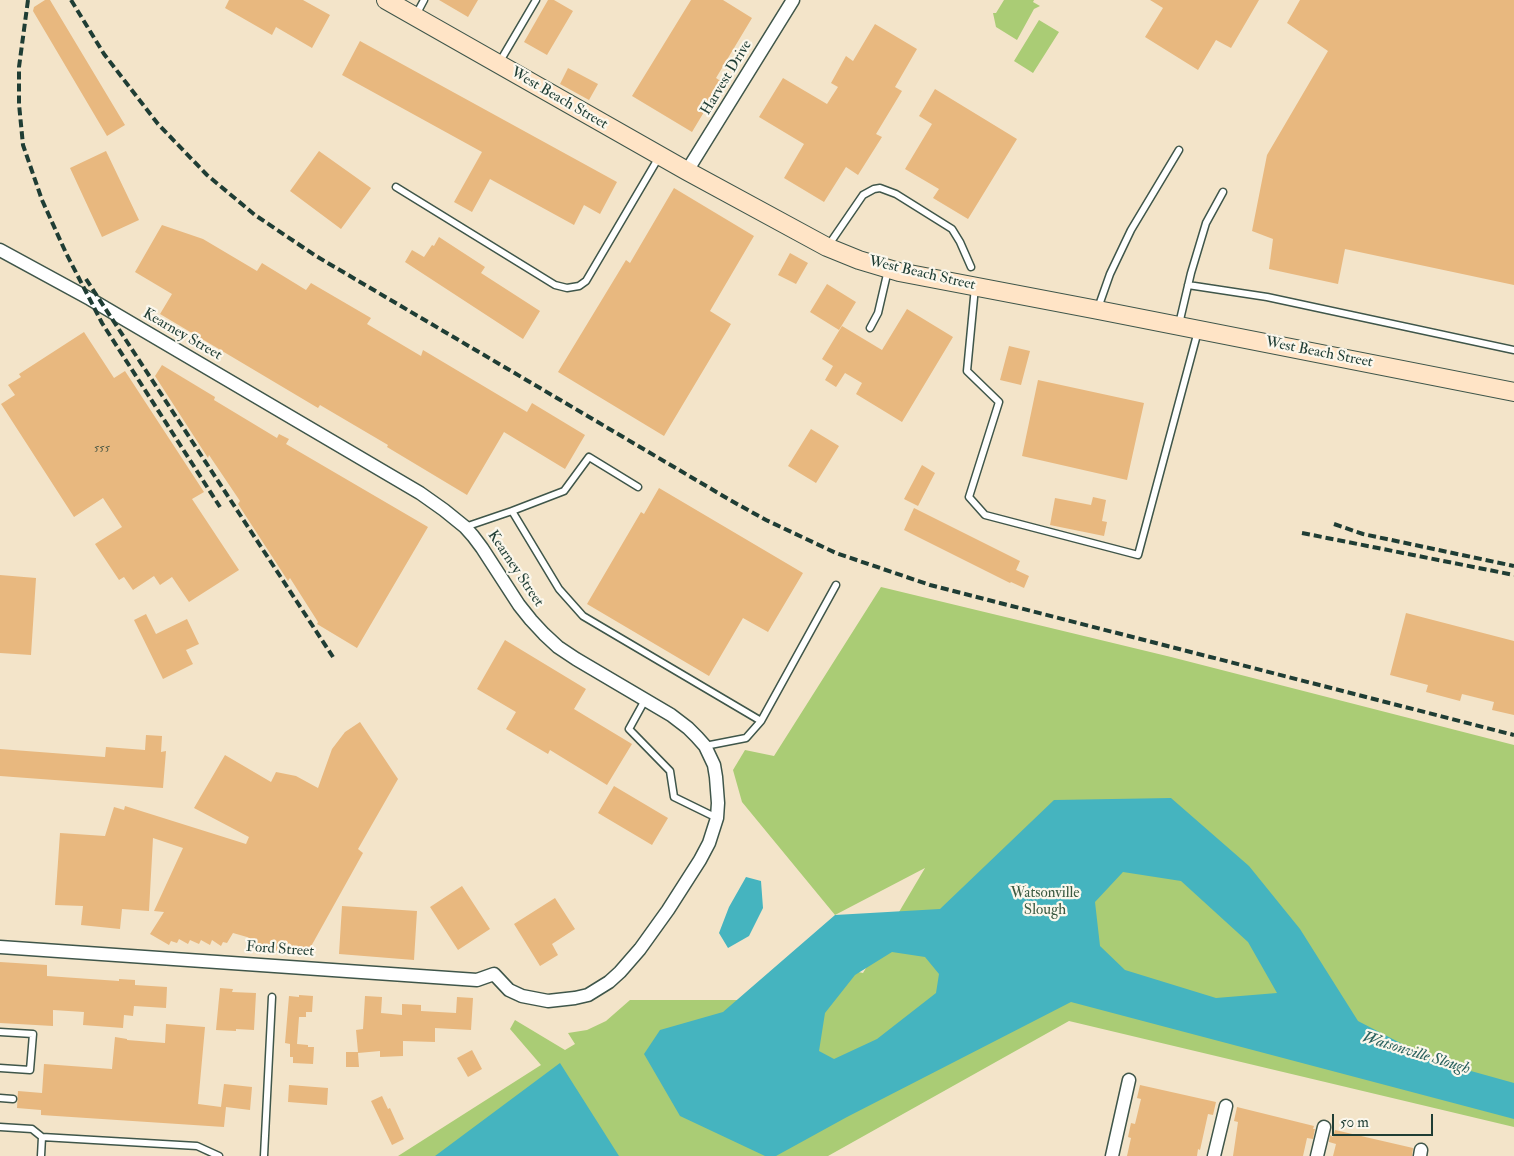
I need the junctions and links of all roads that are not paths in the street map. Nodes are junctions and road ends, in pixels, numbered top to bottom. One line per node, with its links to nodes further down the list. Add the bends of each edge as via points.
1 (386, 0): 5 (main road, West Beach Street)
2 (424, 0): 5 (lane)
3 (536, 0): 6 (lane)
4 (793, 0): 9 (street, Harvest Drive)
5 (415, 17): 6 (main road, West Beach Street)
6 (498, 64): 8 (main road, West Beach Street)
7 (1180, 150): 18 (lane, via 1131,230 1110,274)
8 (660, 156): 9 (main road, West Beach Street); 10 (lane, via 586,281 567,288 555,285)
9 (687, 171): 12 (main road, West Beach Street)
10 (396, 187)
11 (1223, 192): 16 (lane, via 1206,223)
12 (827, 248): 14 (lane, via 863,195 880,188 896,194 952,229); 15 (main road, West Beach Street)
13 (0, 250): 26 (street, Kearney Street, via 90,299 420,493)
14 (971, 267)
15 (888, 268): 17 (main road, West Beach Street); 20 (lane, via 878,313)
16 (1188, 285): 19 (lane); 22 (lane, via 1267,297)
17 (975, 286): 18 (main road, West Beach Street); 21 (lane, via 967,371 999,402 969,497 985,515 1138,555)
18 (1098, 310): 19 (main road, West Beach Street)
19 (1178, 326): 21 (main road, West Beach Street)
20 (870, 328)
21 (1198, 330): 23 (main road, West Beach Street)
22 (1514, 350)
23 (1514, 392)
24 (638, 487): 25 (lane, via 589,457 564,492)
25 (512, 511): 26 (lane); 29 (lane, via 559,589 583,616)
26 (465, 527): 28 (street, Kearney Street, via 519,605 544,634 576,659)
27 (836, 585): 29 (lane)
28 (645, 700): 30 (street, Kearney Street, via 688,728); 31 (lane, via 629,728 670,771 674,797)
29 (761, 721): 30 (lane, via 746,738)
30 (705, 746): 31 (street, Kearney Street, via 716,777)
31 (717, 818): 34 (street, Kearney Street, via 709,843 668,910 620,972 588,995)
32 (0, 947): 34 (street, Ford Street, via 477,980 494,974 509,990)
33 (272, 997): 46 (lane)
34 (548, 1001)
35 (0, 1032): 36 (lane, via 32,1034 30,1070)
36 (0, 1068)
37 (1129, 1080): 47 (street)
38 (0, 1098): 39 (lane)
39 (13, 1099)
40 (1226, 1106): 48 (street)
41 (0, 1127): 43 (lane, via 32,1129)
42 (1324, 1127): 49 (street)
43 (42, 1138): 44 (lane); 45 (lane, via 197,1146)
44 (41, 1156)
45 (219, 1156)
46 (264, 1156)
47 (1112, 1156)
48 (1214, 1156)
49 (1317, 1156)

